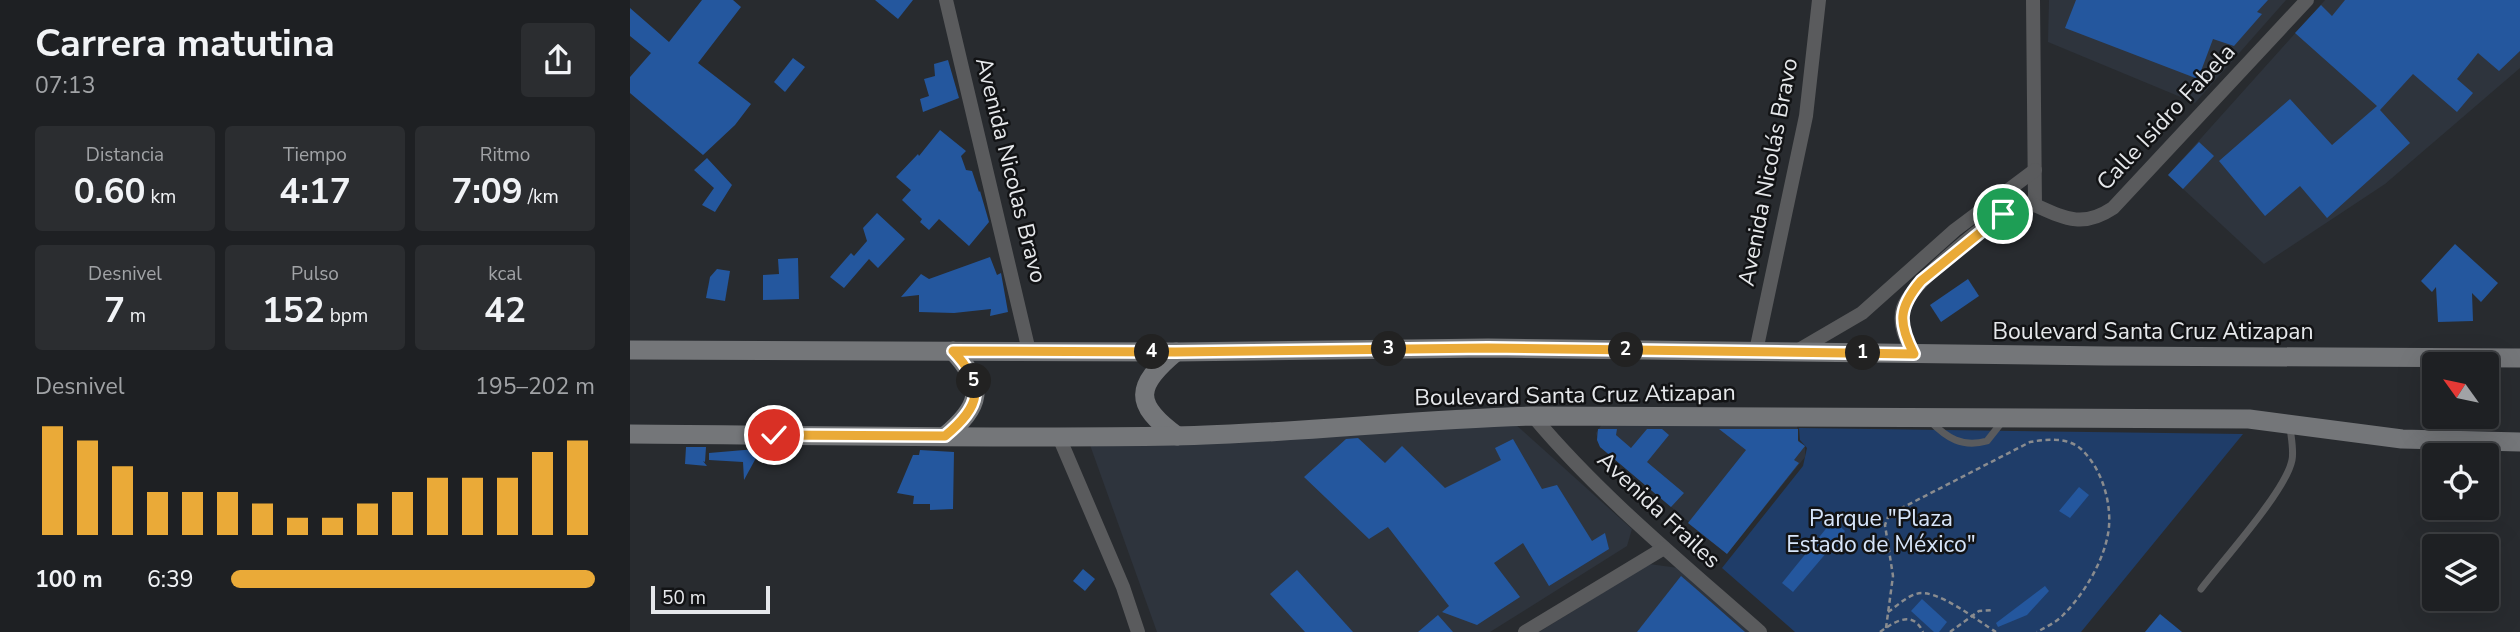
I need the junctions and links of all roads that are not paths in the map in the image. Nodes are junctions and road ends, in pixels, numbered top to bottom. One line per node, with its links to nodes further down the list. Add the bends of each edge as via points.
1 (946, 0): 9 (street, Avenida Nicolas Bravo)
2 (1819, 0): 10 (street, Avenida Nicolás Bravo, via 1806,116)
3 (2033, 0): 5 (street)
4 (2307, 0): 6 (street, Calle Isidro Fabela, via 2113,208 2084,221)
5 (2035, 170): 6 (street); 12 (street, via 1955,230 1862,313)
6 (2035, 205): 13 (street, via 2003,214 1986,226 1911,293 1901,320)
7 (630, 349): 8 (main road)
8 (953, 351): 9 (main road, Boulevard Santa Cruz Atizapan); 18 (main road, via 973,376 976,390 968,415)
9 (1029, 351): 11 (main road, Boulevard Santa Cruz Atizapan)
10 (1756, 351): 11 (main road, Boulevard Santa Cruz Atizapan); 12 (main road, Boulevard Santa Cruz Atizapan)
11 (1175, 352): 19 (main road, via 1147,380 1145,394 1153,417)
12 (1795, 353): 13 (main road, Boulevard Santa Cruz Atizapan)
13 (1914, 354): 14 (main road, Boulevard Santa Cruz Atizapan)
14 (2520, 358)
15 (1533, 416): 16 (main road, Boulevard Santa Cruz Atizapan, via 2249,419); 19 (main road, Boulevard Santa Cruz Atizapan); 22 (street, Avenida Frailes, via 1568,457)
16 (2290, 423): 21 (main road, Boulevard Santa Cruz Atizapan, via 2402,439); 23 (lane, via 2288,474)
17 (630, 434): 18 (main road, Boulevard Santa Cruz Atizapan)
18 (945, 436): 20 (main road, Boulevard Santa Cruz Atizapan)
19 (1177, 436): 20 (main road, Boulevard Santa Cruz Atizapan)
20 (1059, 437): 24 (street)
21 (2520, 442)
22 (1664, 548): 25 (street); 26 (street, Avenida Frailes)
23 (2201, 589)
24 (1138, 632)
25 (1525, 632)
26 (1759, 632)

